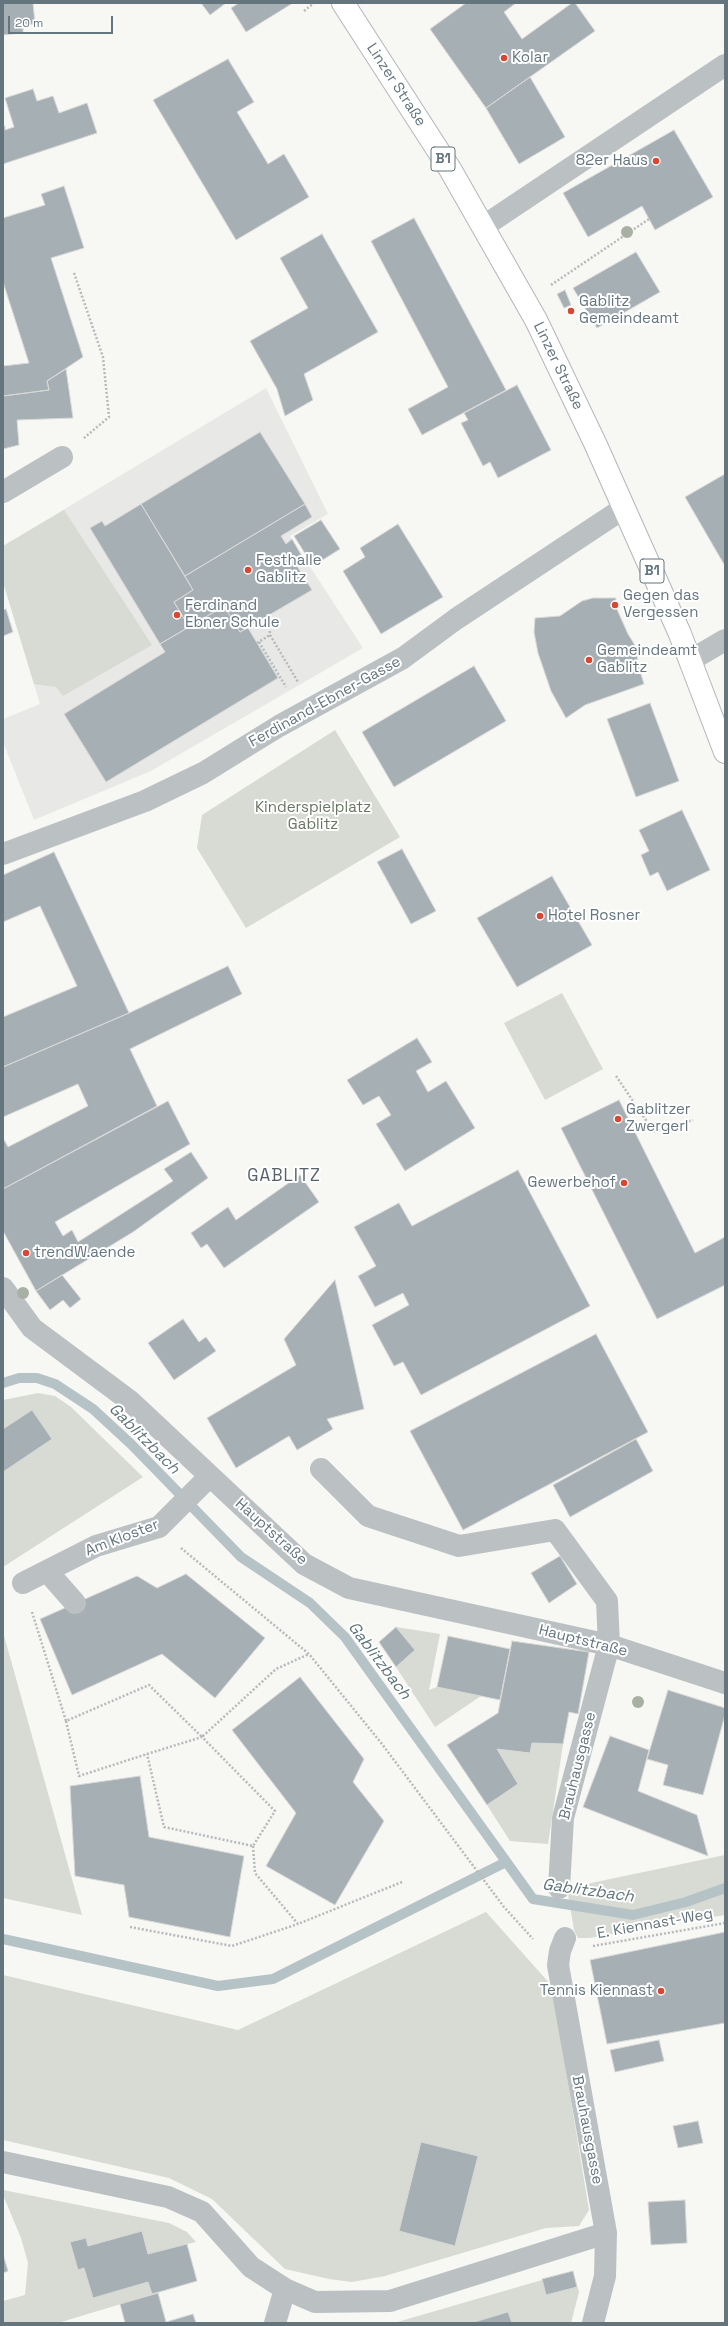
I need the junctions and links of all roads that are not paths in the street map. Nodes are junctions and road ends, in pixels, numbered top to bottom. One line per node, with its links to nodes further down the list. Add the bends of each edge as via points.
1 (343, 3): 3 (main road, Linzer Straße / B1)
2 (725, 65): 3 (street)
3 (484, 226): 6 (main road, Linzer Straße / B1, via 525,301)
4 (62, 457): 5 (street)
5 (3, 492)
6 (624, 508): 8 (main road, Linzer Straße / B1); 10 (street, Ferdinand-Ebner-Gasse, via 456,619 404,658 203,773 146,801)
7 (725, 640): 8 (street)
8 (691, 660): 9 (main road, Linzer Straße / B1)
9 (725, 752)
10 (3, 854)
11 (3, 1288): 13 (street, Hauptstraße, via 32,1328 130,1401)
12 (321, 1469): 17 (street, Brauhausgasse, via 368,1516 459,1546 555,1530 607,1601)
13 (203, 1483): 14 (street, Am Kloster, via 165,1521 96,1546); 17 (street, Hauptstraße, via 304,1564 349,1588)
14 (47, 1571): 15 (street, Am Kloster); 16 (street)
15 (23, 1583)
16 (75, 1603)
17 (609, 1645): 18 (street, Hauptstraße); 19 (street, Brauhausgasse, via 563,1818)
18 (725, 1683)
19 (558, 1888)
20 (565, 1938): 22 (street, Brauhausgasse, via 558,1966)
21 (3, 2162): 23 (street, via 168,2198 202,2212 251,2267)
22 (606, 2233): 23 (street, via 390,2301 315,2302); 25 (street, Brauhausgasse, via 605,2276)
23 (285, 2289): 24 (street)
24 (275, 2323)
25 (593, 2323)

